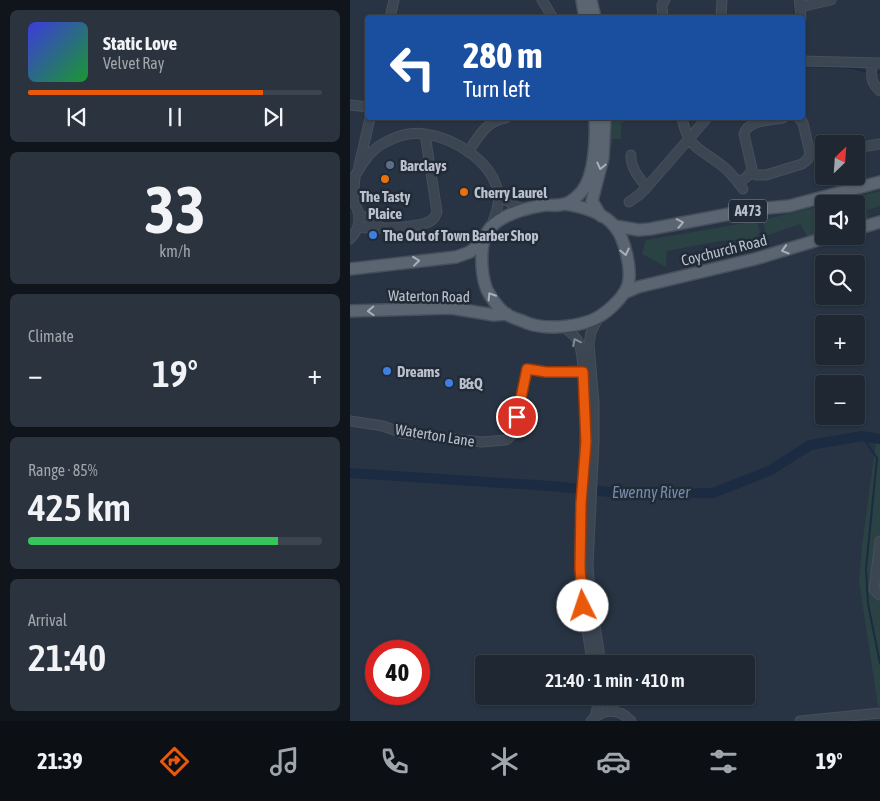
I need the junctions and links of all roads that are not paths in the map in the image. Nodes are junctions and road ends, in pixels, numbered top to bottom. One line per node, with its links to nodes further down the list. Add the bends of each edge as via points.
1 (394, 0): 9 (street)
2 (542, 0): 10 (street)
3 (582, 0): 11 (main road)
4 (591, 0): 12 (main road)
5 (665, 0): 13 (street)
6 (722, 0): 14 (street)
7 (831, 0): 8 (street)
8 (800, 4)
9 (391, 15)
10 (551, 15)
11 (584, 15)
12 (594, 15)
13 (663, 15)
14 (721, 15)
15 (805, 61): 16 (street)
16 (874, 68): 17 (street, via 874,85)
17 (880, 91)
18 (350, 106): 19 (street)
19 (365, 107)
20 (370, 120): 29 (street)
21 (498, 120): 34 (street, via 485,127)
22 (595, 120): 43 (main road, via 590,172 581,192)
23 (605, 120): 46 (main road, one-way to 46, via 603,158 592,197)
24 (683, 120): 30 (street)
25 (705, 120): 30 (street)
26 (773, 120): 36 (street, via 751,124 745,130)
27 (801, 120): 36 (street, via 810,153 808,159 802,164 766,175)
28 (425, 134): 33 (street, via 402,136); 34 (street, via 440,137); 52 (street, via 437,212 434,219)
29 (366, 137): 33 (street); 37 (street)
30 (689, 138): 36 (street, via 695,148 725,168 740,186); 39 (street)
31 (880, 144): 32 (street)
32 (865, 146)
33 (376, 148): 37 (street)
34 (468, 152): 40 (street, via 490,174)
35 (631, 155): 39 (street, via 630,162)
36 (751, 172)
37 (354, 176): 41 (street)
38 (880, 182): 48 (main road, Coychurch Road / A473, one-way to 38, via 650,229 789,206)
39 (647, 187): 42 (street)
40 (498, 194): 44 (street, via 515,206); 51 (street, via 497,211)
41 (352, 200): 45 (street)
42 (629, 202)
43 (564, 204): 44 (main road); 46 (main road)
44 (526, 209): 51 (main road)
45 (359, 214): 50 (street); 52 (street)
46 (601, 216): 48 (main road)
47 (880, 222): 49 (main road)
48 (615, 226): 57 (main road, one-way to 57, via 628,264 628,284)
49 (865, 226)
50 (358, 227): 52 (street); 53 (street)
51 (491, 227): 54 (main road)
52 (383, 228)
53 (350, 239)
54 (483, 241): 56 (main road, Waterton Road, one-way to 54, via 456,257 470,252); 59 (main road, one-way to 54, via 487,290 482,266)
55 (815, 241): 57 (main road, Coychurch Road, one-way to 57)
56 (350, 269)
57 (624, 293): 60 (main road)
58 (350, 311): 59 (main road, Waterton Road, one-way to 58, via 451,308)
59 (507, 314): 61 (main road, via 530,324)
60 (598, 318): 61 (main road); 64 (street, via 589,344 594,403)
61 (563, 326): 62 (street, one-way to 61, via 578,342)
62 (583, 372): 63 (street, Waterton Lane, via 527,369 515,430 506,440 482,442 420,436); 64 (street)
63 (350, 421)
64 (588, 477): 65 (street)
65 (586, 504): 68 (street, via 580,568); 69 (street, via 590,592)
66 (880, 541): 67 (street, via 874,590)
67 (880, 595)
68 (591, 655)
69 (600, 655)
70 (598, 705): 74 (street)
71 (612, 705): 72 (street)
72 (615, 712): 74 (street, via 601,713); 75 (street)
73 (880, 713): 76 (street)
74 (593, 719)
75 (630, 721)
76 (800, 721)

